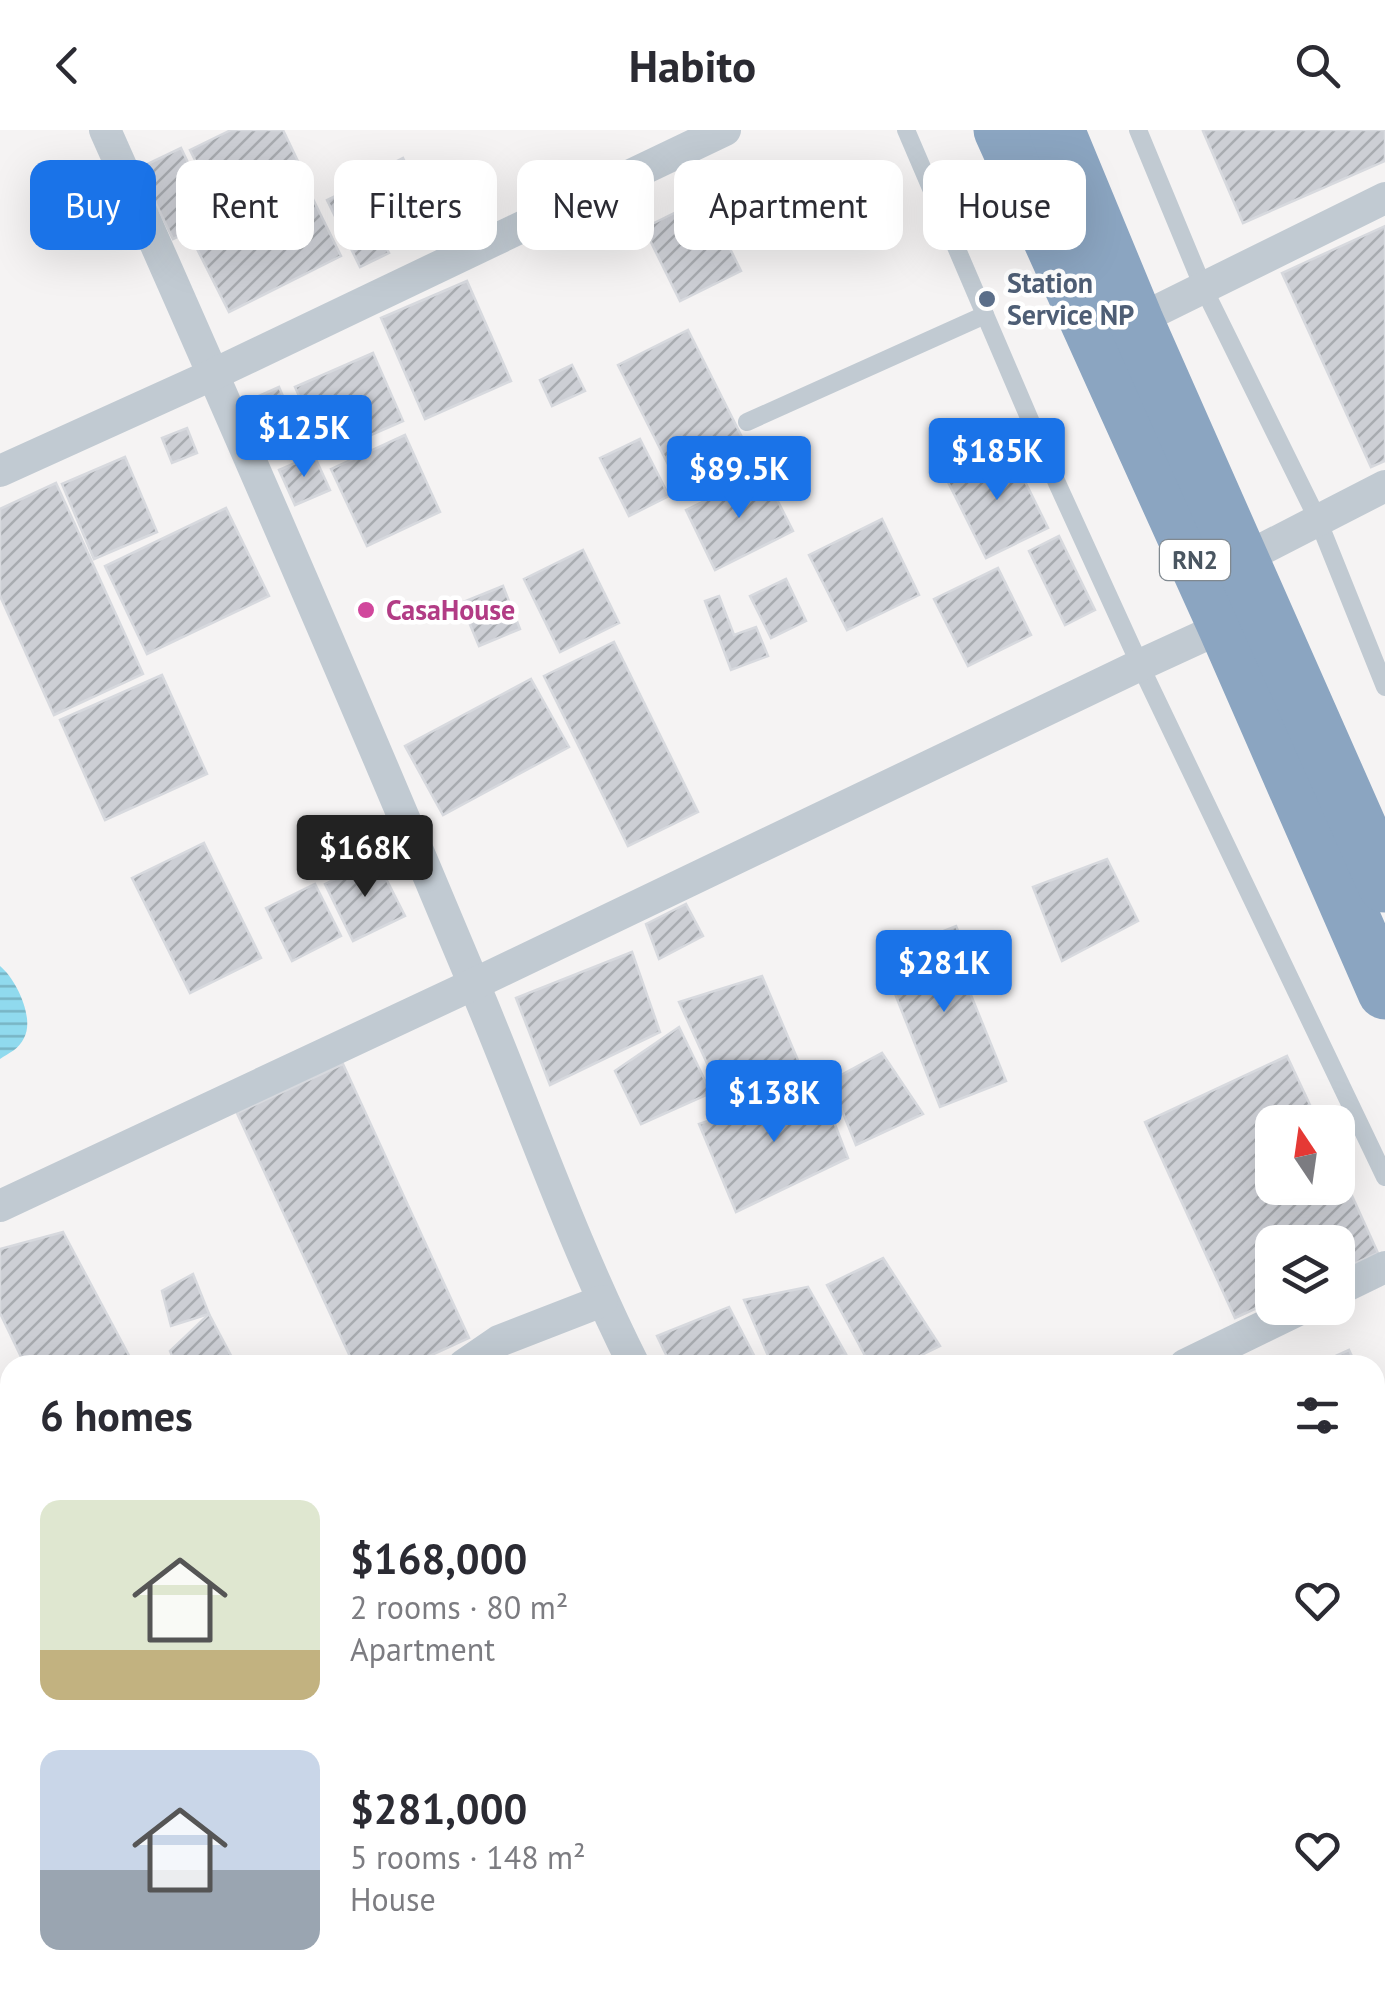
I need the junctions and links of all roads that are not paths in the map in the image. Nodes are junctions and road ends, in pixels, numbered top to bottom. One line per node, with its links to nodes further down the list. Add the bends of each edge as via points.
1 (105, 130): 11 (street)
2 (724, 130): 11 (street)
3 (906, 130): 9 (lane)
4 (1001, 130): 17 (highway, RN2)
5 (1057, 130): 10 (highway, RN2)
6 (1138, 130): 8 (lane)
7 (1385, 198): 8 (street)
8 (1203, 288): 10 (street); 15 (lane)
9 (985, 315): 12 (lane); 18 (lane)
10 (1136, 321): 16 (highway, RN2)
11 (214, 374): 13 (street); 21 (street)
12 (747, 422)
13 (0, 471)
14 (1385, 486): 15 (street)
15 (1318, 520): 16 (street); 19 (lane)
16 (1242, 558): 20 (highway, RN2)
17 (1225, 626): 18 (street); 22 (highway, RN2)
18 (1140, 665): 21 (street); 23 (lane)
19 (1385, 687)
20 (1385, 884)
21 (474, 984): 24 (street); 27 (street)
22 (1385, 992)
23 (1385, 1177)
24 (0, 1206)
25 (1385, 1266): 26 (street)
26 (1355, 1281)
27 (602, 1301): 29 (street); 30 (street)
28 (1267, 1325): 31 (street)
29 (479, 1355)
30 (629, 1355)
31 (1206, 1355)

